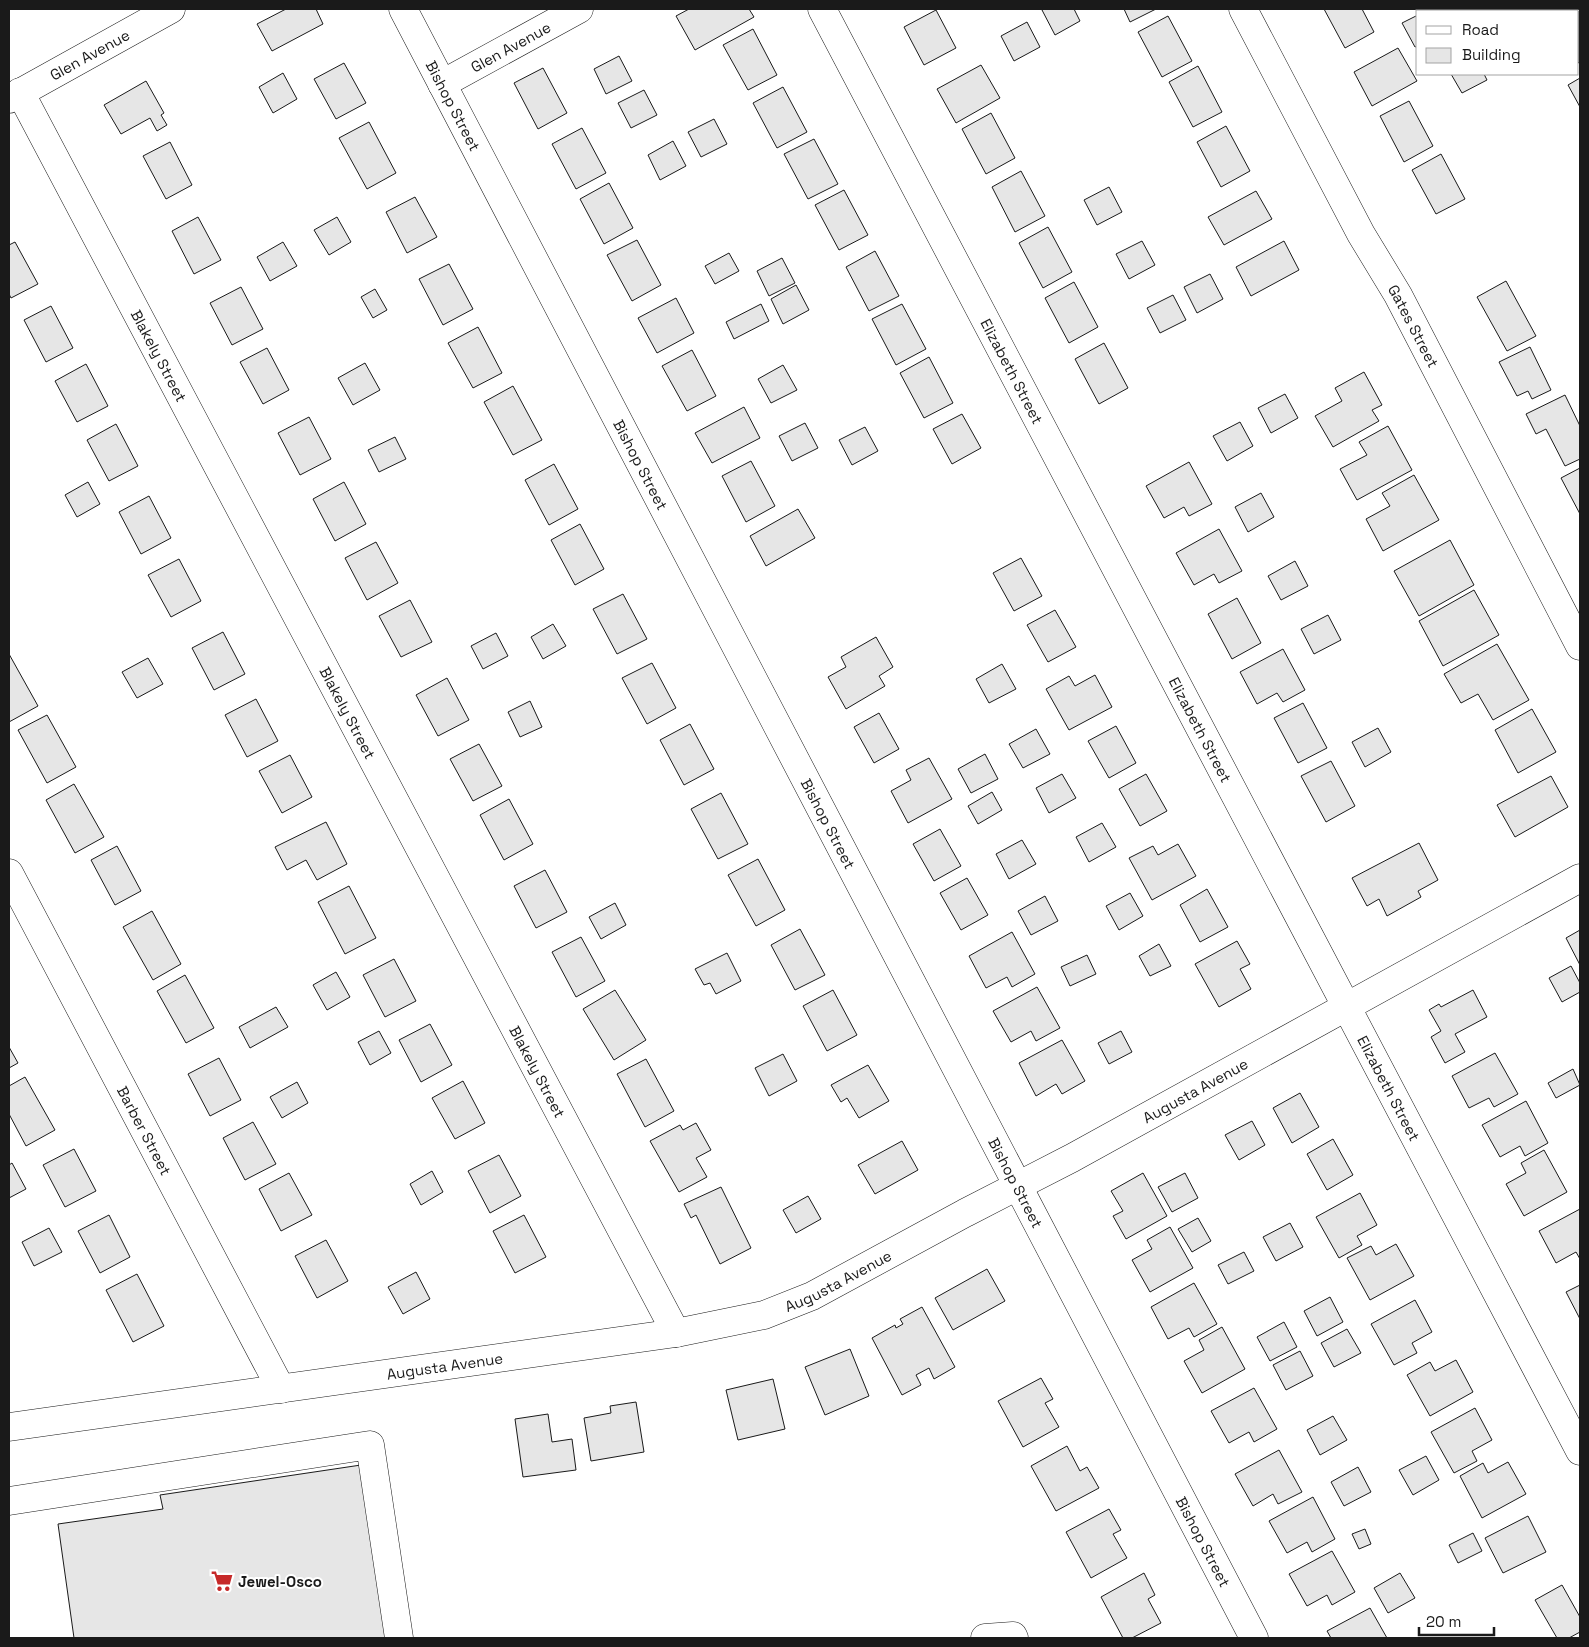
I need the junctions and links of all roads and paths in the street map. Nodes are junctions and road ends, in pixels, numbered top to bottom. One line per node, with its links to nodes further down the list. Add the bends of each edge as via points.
1 (171, 9): 7 (street, Glen Avenue)
2 (403, 9): 6 (street, Bishop Street)
3 (579, 9): 6 (street, Glen Avenue)
4 (822, 9): 11 (street, Elizabeth Street)
5 (1243, 9): 8 (street, Gates Street, via 1361,234 1398,295)
6 (442, 84): 12 (street, Bishop Street)
7 (14, 96): 13 (street, Blakely Street)
8 (1580, 646)
9 (9, 873): 14 (street, Barber Street)
10 (1580, 878): 11 (street, Augusta Avenue)
11 (1347, 1006): 12 (street, Augusta Avenue); 16 (street, Elizabeth Street)
12 (1018, 1186): 13 (street, Augusta Avenue, via 812,1296 764,1315); 21 (street, Bishop Street)
13 (676, 1332): 14 (street, Augusta Avenue)
14 (281, 1389): 15 (street, Augusta Avenue)
15 (9, 1427)
16 (1580, 1451)
17 (9, 1501): 18 (street, via 370,1445)
18 (399, 1638)
19 (984, 1638): 20 (street)
20 (1014, 1638)
21 (1254, 1638)

